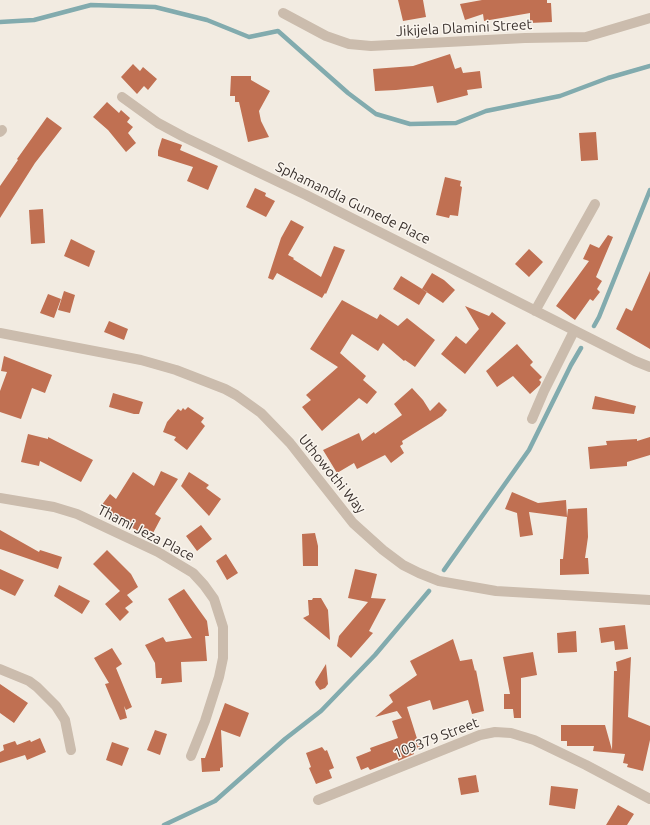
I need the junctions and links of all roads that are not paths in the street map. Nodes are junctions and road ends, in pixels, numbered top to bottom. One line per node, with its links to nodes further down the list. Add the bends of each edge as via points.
1 (283, 13): 2 (street, Jikijela Dlamini Street, via 326,36 349,44 371,46 586,37)
2 (650, 18)
3 (122, 97): 5 (street, Sphamandla Gumede Place, via 158,123 184,137 306,194)
4 (595, 204): 5 (street)
5 (535, 311): 6 (street, Sphamandla Gumede Place)
6 (574, 331): 8 (street, Sphamandla Gumede Place); 9 (street)
7 (0, 332): 11 (street, Uthowothi Way, via 141,360 176,370 236,395 261,413 290,444 353,522 383,550 419,573 439,581 496,592)
8 (650, 367)
9 (532, 419)
10 (0, 498): 14 (street, Thami Jeza Place, via 54,507 77,514 158,552 193,573 204,585 214,599 223,627 223,658 205,721)
11 (650, 600)
12 (0, 669): 13 (street, via 29,681 56,706 65,720)
13 (71, 750)
14 (191, 756)
15 (650, 799): 16 (street, 109379 Street, via 534,740 511,733 495,732 480,735)
16 (318, 800)

